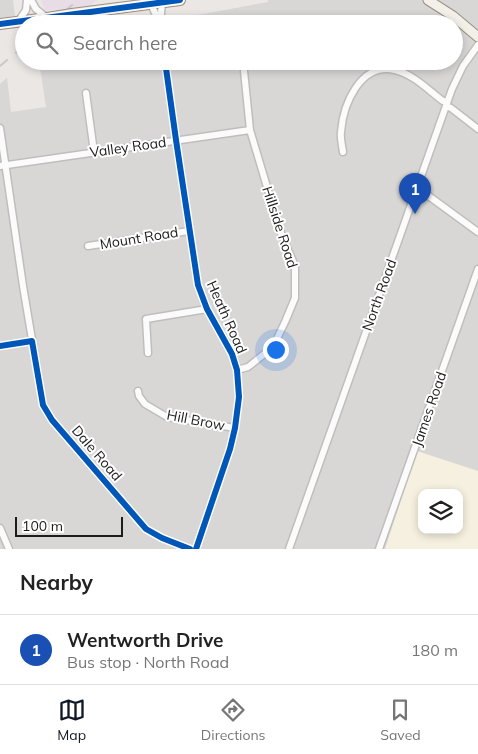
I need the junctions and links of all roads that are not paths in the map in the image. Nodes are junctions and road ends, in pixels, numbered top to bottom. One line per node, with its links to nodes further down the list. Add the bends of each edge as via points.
1 (29, 0): 6 (street); 7 (street)
2 (180, 0): 5 (main road)
3 (428, 0): 11 (main road)
4 (438, 0): 12 (main road)
5 (156, 4): 8 (main road); 9 (street); 10 (street)
6 (23, 15)
7 (43, 15)
8 (87, 15)
9 (158, 15)
10 (158, 15)
11 (451, 15)
12 (452, 15)
13 (15, 22): 14 (main road)
14 (0, 24)
15 (463, 24): 16 (main road)
16 (478, 37)
17 (478, 45): 18 (street, North Road)
18 (463, 66)
19 (166, 70): 29 (street, Heath Road)
20 (244, 70): 28 (street, Hillside Road)
21 (378, 70): 31 (street, via 364,77 349,99 340,134)
22 (395, 70): 25 (street, via 407,74)
23 (460, 70): 25 (street, North Road)
24 (86, 93): 30 (street)
25 (447, 104): 27 (street); 33 (street, North Road)
26 (0, 128): 32 (street, Dale Road)
27 (478, 128)
28 (250, 130): 29 (street, Valley Road); 42 (street, Hillside Road, via 279,226 296,266 295,298 273,347 248,367)
29 (176, 140): 30 (street, Valley Road); 34 (street, Heath Road)
30 (94, 152): 32 (street, Valley Road)
31 (343, 152)
32 (3, 165): 39 (street, Dale Road)
33 (416, 190): 35 (street); 49 (street, North Road)
34 (189, 231): 36 (street, Mount Road); 38 (street, Heath Road, via 198,285)
35 (478, 232)
36 (88, 246)
37 (478, 268): 50 (street, James Road)
38 (207, 309): 41 (street, via 146,319); 42 (street, Heath Road, via 232,354)
39 (32, 341): 40 (street); 47 (street, Dale Road, via 43,405 52,420 146,529)
40 (0, 346)
41 (148, 354)
42 (237, 370): 44 (street, Heath Road)
43 (138, 392): 44 (street, Hill Brow, via 145,404 167,416)
44 (235, 428): 48 (street, Heath Road)
45 (0, 528): 46 (street)
46 (9, 549)
47 (190, 549)
48 (196, 549)
49 (289, 549)
50 (379, 549)

